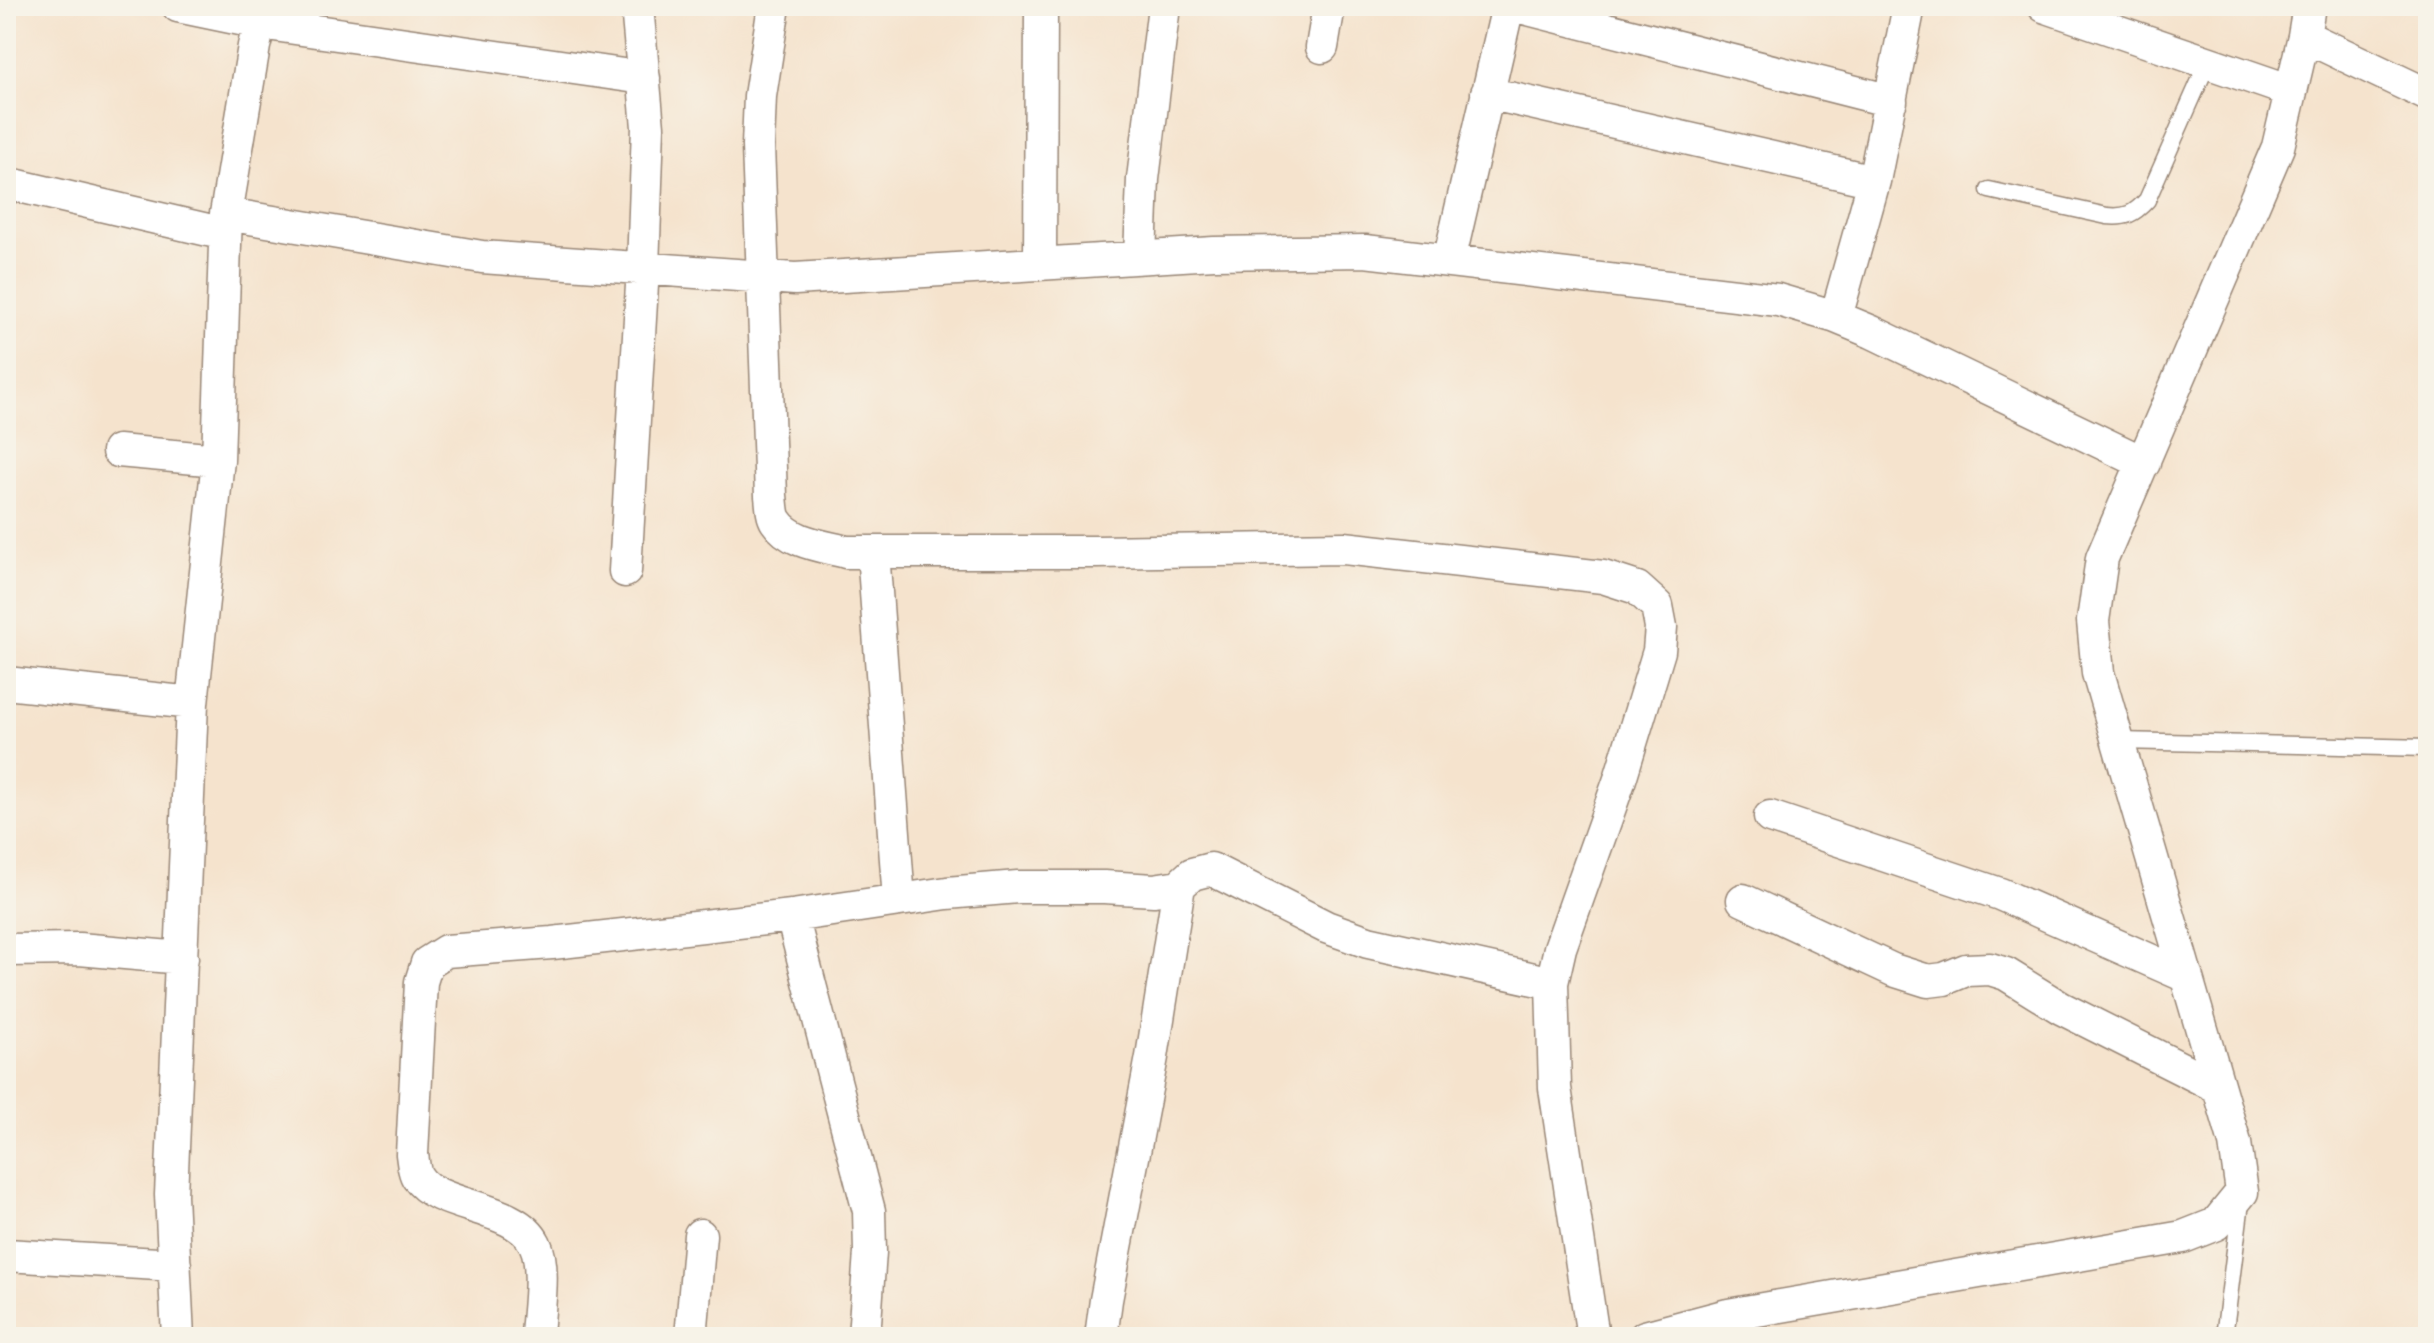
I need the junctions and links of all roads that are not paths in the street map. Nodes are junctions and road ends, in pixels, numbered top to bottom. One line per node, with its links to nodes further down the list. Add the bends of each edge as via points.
1 (178, 6): 11 (street)
2 (637, 6): 15 (street)
3 (774, 6): 28 (street, via 758,133)
4 (1041, 6): 26 (street)
5 (1164, 6): 24 (street, via 1143,179)
6 (1329, 6): 13 (street)
7 (1508, 6): 17 (street)
8 (1516, 6): 19 (street)
9 (1909, 6): 19 (street)
10 (2044, 6): 14 (street)
11 (262, 14): 15 (street); 23 (street)
12 (2306, 21): 16 (street); 18 (street)
13 (1322, 47)
14 (2208, 62): 16 (street); 22 (lane, via 2147,200 2137,211 2107,216)
15 (644, 78): 27 (street, via 648,127)
16 (2291, 91): 32 (street, via 2278,147)
17 (1487, 93): 20 (street); 25 (street)
18 (2428, 95)
19 (1891, 101): 20 (street)
20 (1874, 181): 29 (street)
21 (6, 183): 23 (street)
22 (1989, 190)
23 (226, 224): 27 (street, via 482,257); 31 (street)
24 (1140, 257): 25 (street, via 1365,251); 26 (street)
25 (1449, 261): 29 (street, via 1778,300)
26 (1040, 263): 28 (street)
27 (643, 268): 28 (street); 34 (street)
28 (764, 277): 33 (street, via 775,520 807,542 846,552)
29 (1836, 317): 32 (street)
30 (118, 451): 31 (street)
31 (218, 460): 36 (street)
32 (2144, 463): 37 (street, via 2102,558 2093,621 2098,673)
33 (873, 552): 41 (street); 47 (street, via 1344,548 1603,577 1637,588 1657,606 1659,651)
34 (625, 571)
35 (6, 683): 36 (street)
36 (192, 703): 45 (street)
37 (2118, 741): 38 (lane); 46 (street)
38 (2428, 748)
39 (1770, 817): 46 (street, via 2000,894)
40 (1179, 886): 41 (street, via 1018,887); 47 (street, via 1192,874 1211,869 1326,927 1368,942); 57 (street)
41 (899, 900): 43 (street)
42 (1743, 900): 48 (street, via 1928,981 1966,970 2006,974 2061,1008)
43 (792, 916): 54 (street, via 446,951 427,963 421,982 412,1154 418,1178 431,1189 518,1224 535,1243 540,1262); 56 (street, via 869,1211)
44 (6, 950): 45 (street, via 79,949)
45 (182, 958): 52 (street, via 171,1195)
46 (2186, 976): 48 (street)
47 (1552, 983): 58 (street, via 1555,1088)
48 (2218, 1087): 49 (street, via 2235,1143)
49 (2242, 1192): 59 (street, via 2216,1224 2183,1237 1728,1315); 60 (lane)
50 (700, 1235): 55 (street)
51 (6, 1255): 52 (street)
52 (175, 1265): 53 (street)
53 (178, 1337)
54 (537, 1337)
55 (691, 1337)
56 (864, 1337)
57 (1101, 1337)
58 (1593, 1337)
59 (1645, 1337)
60 (2224, 1337)

